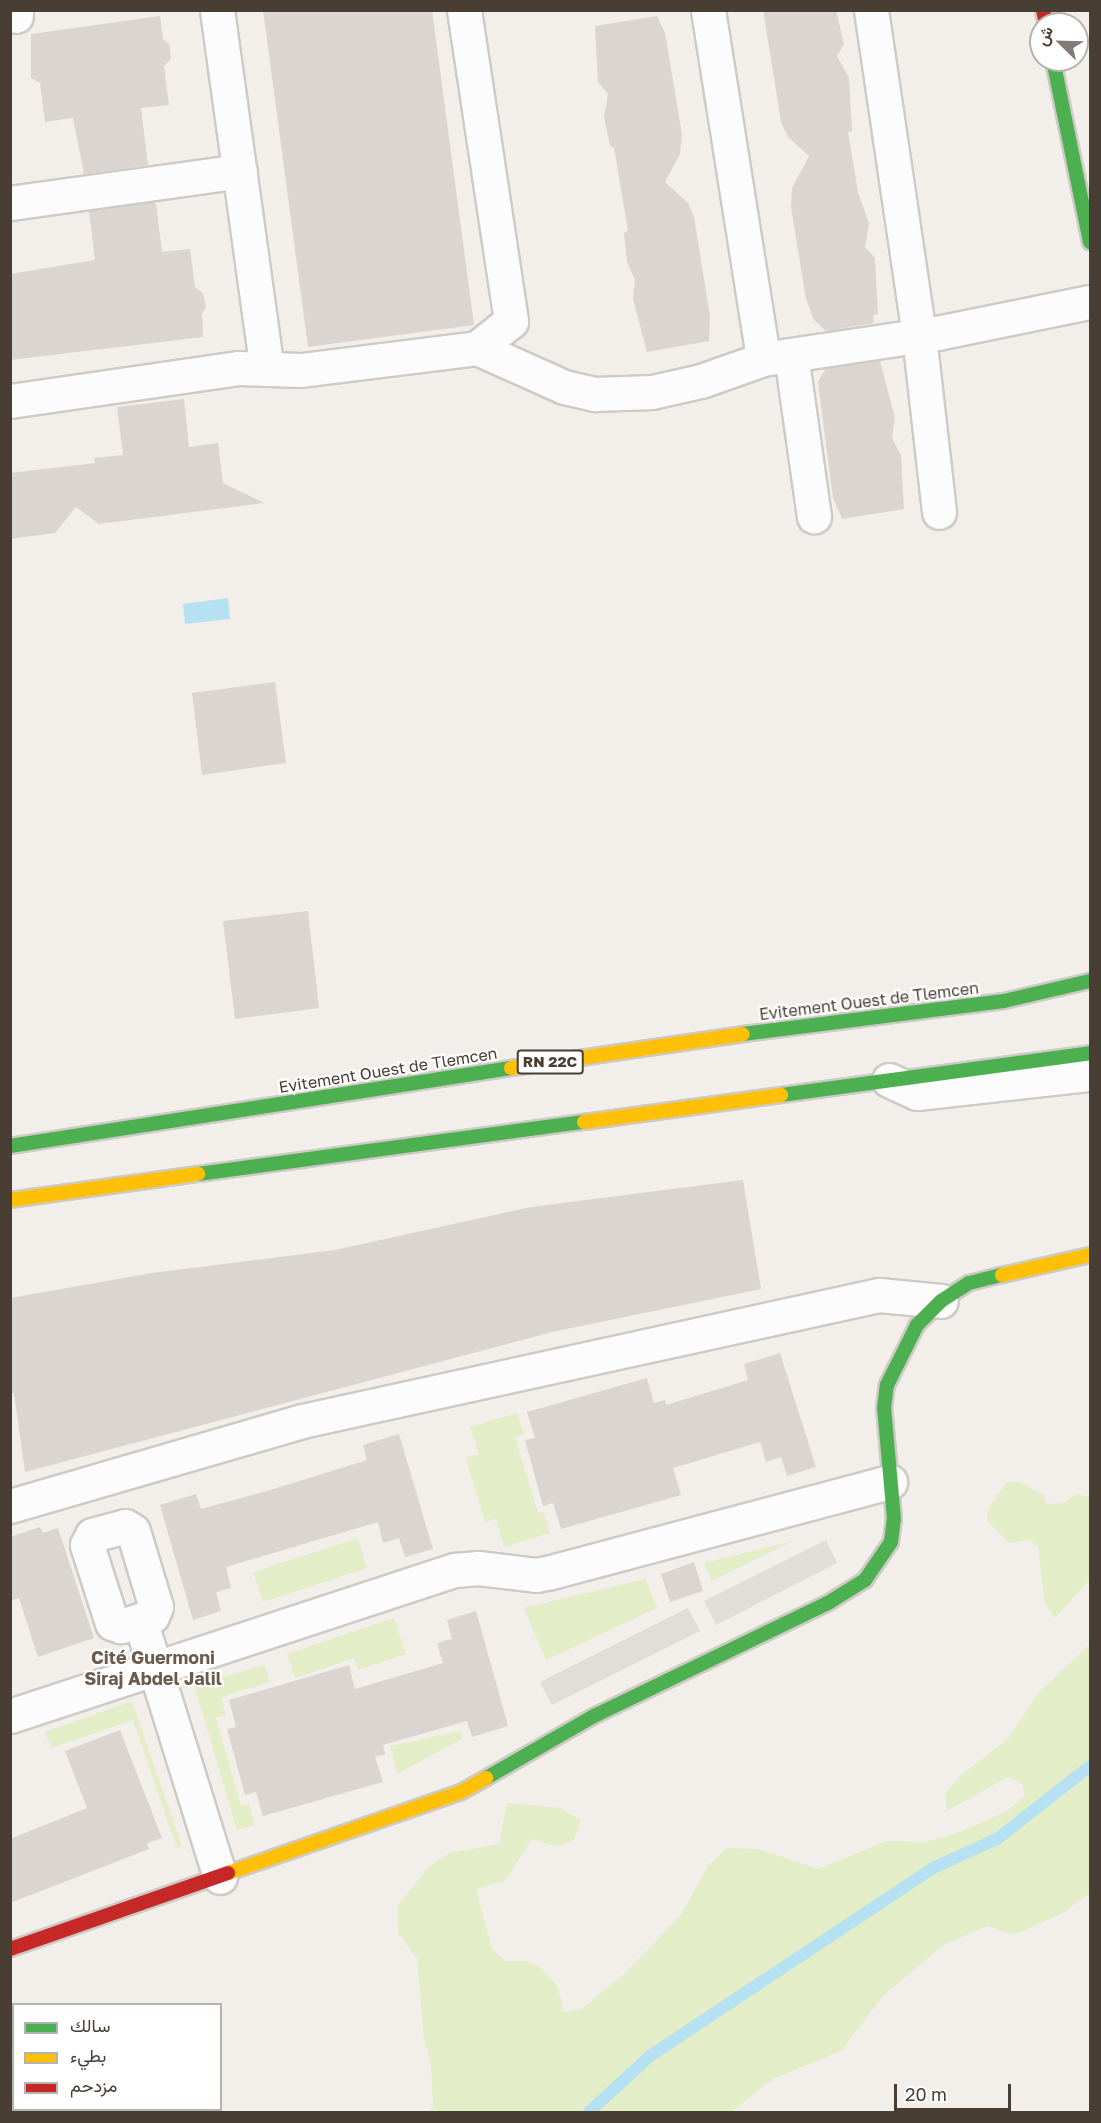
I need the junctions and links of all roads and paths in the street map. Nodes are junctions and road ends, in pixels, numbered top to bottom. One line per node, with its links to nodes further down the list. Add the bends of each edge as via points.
1 (217, 10): 6 (street)
2 (464, 10): 10 (street)
3 (708, 10): 13 (street)
4 (871, 10): 11 (street)
5 (1055, 72): 8 (main road)
6 (240, 171): 7 (street); 14 (street)
7 (10, 203)
8 (1090, 242)
9 (1090, 302): 11 (street)
10 (511, 321): 12 (street); 15 (street)
11 (919, 336): 13 (street); 17 (street)
12 (477, 348): 14 (street, via 301,370); 15 (street)
13 (777, 357): 15 (street, via 701,381 619,394 564,387); 18 (street)
14 (267, 369): 16 (street, via 238,368)
15 (525, 369)
16 (10, 401)
17 (939, 512)
18 (814, 516)
19 (1090, 981): 23 (main road, Evitement Ouest de Tlemcen / RN 22C, via 1005,1001 636,1048)
20 (1090, 1053): 22 (main road)
21 (1090, 1074): 22 (street, via 917,1094)
22 (889, 1080): 24 (main road)
23 (10, 1146)
24 (10, 1200)
25 (1090, 1255): 26 (main road, via 969,1283)
26 (941, 1301): 27 (main road, via 917,1325 887,1385 884,1432); 28 (street, via 879,1295 302,1421)
27 (890, 1482): 30 (street, via 551,1572 536,1575 478,1568 455,1570); 32 (main road, via 894,1519 891,1542 865,1580 828,1603 594,1716 460,1792)
28 (10, 1506)
29 (140, 1620): 30 (street)
30 (156, 1669): 31 (street); 32 (street)
31 (10, 1716)
32 (220, 1877): 33 (main road)
33 (10, 1949)

